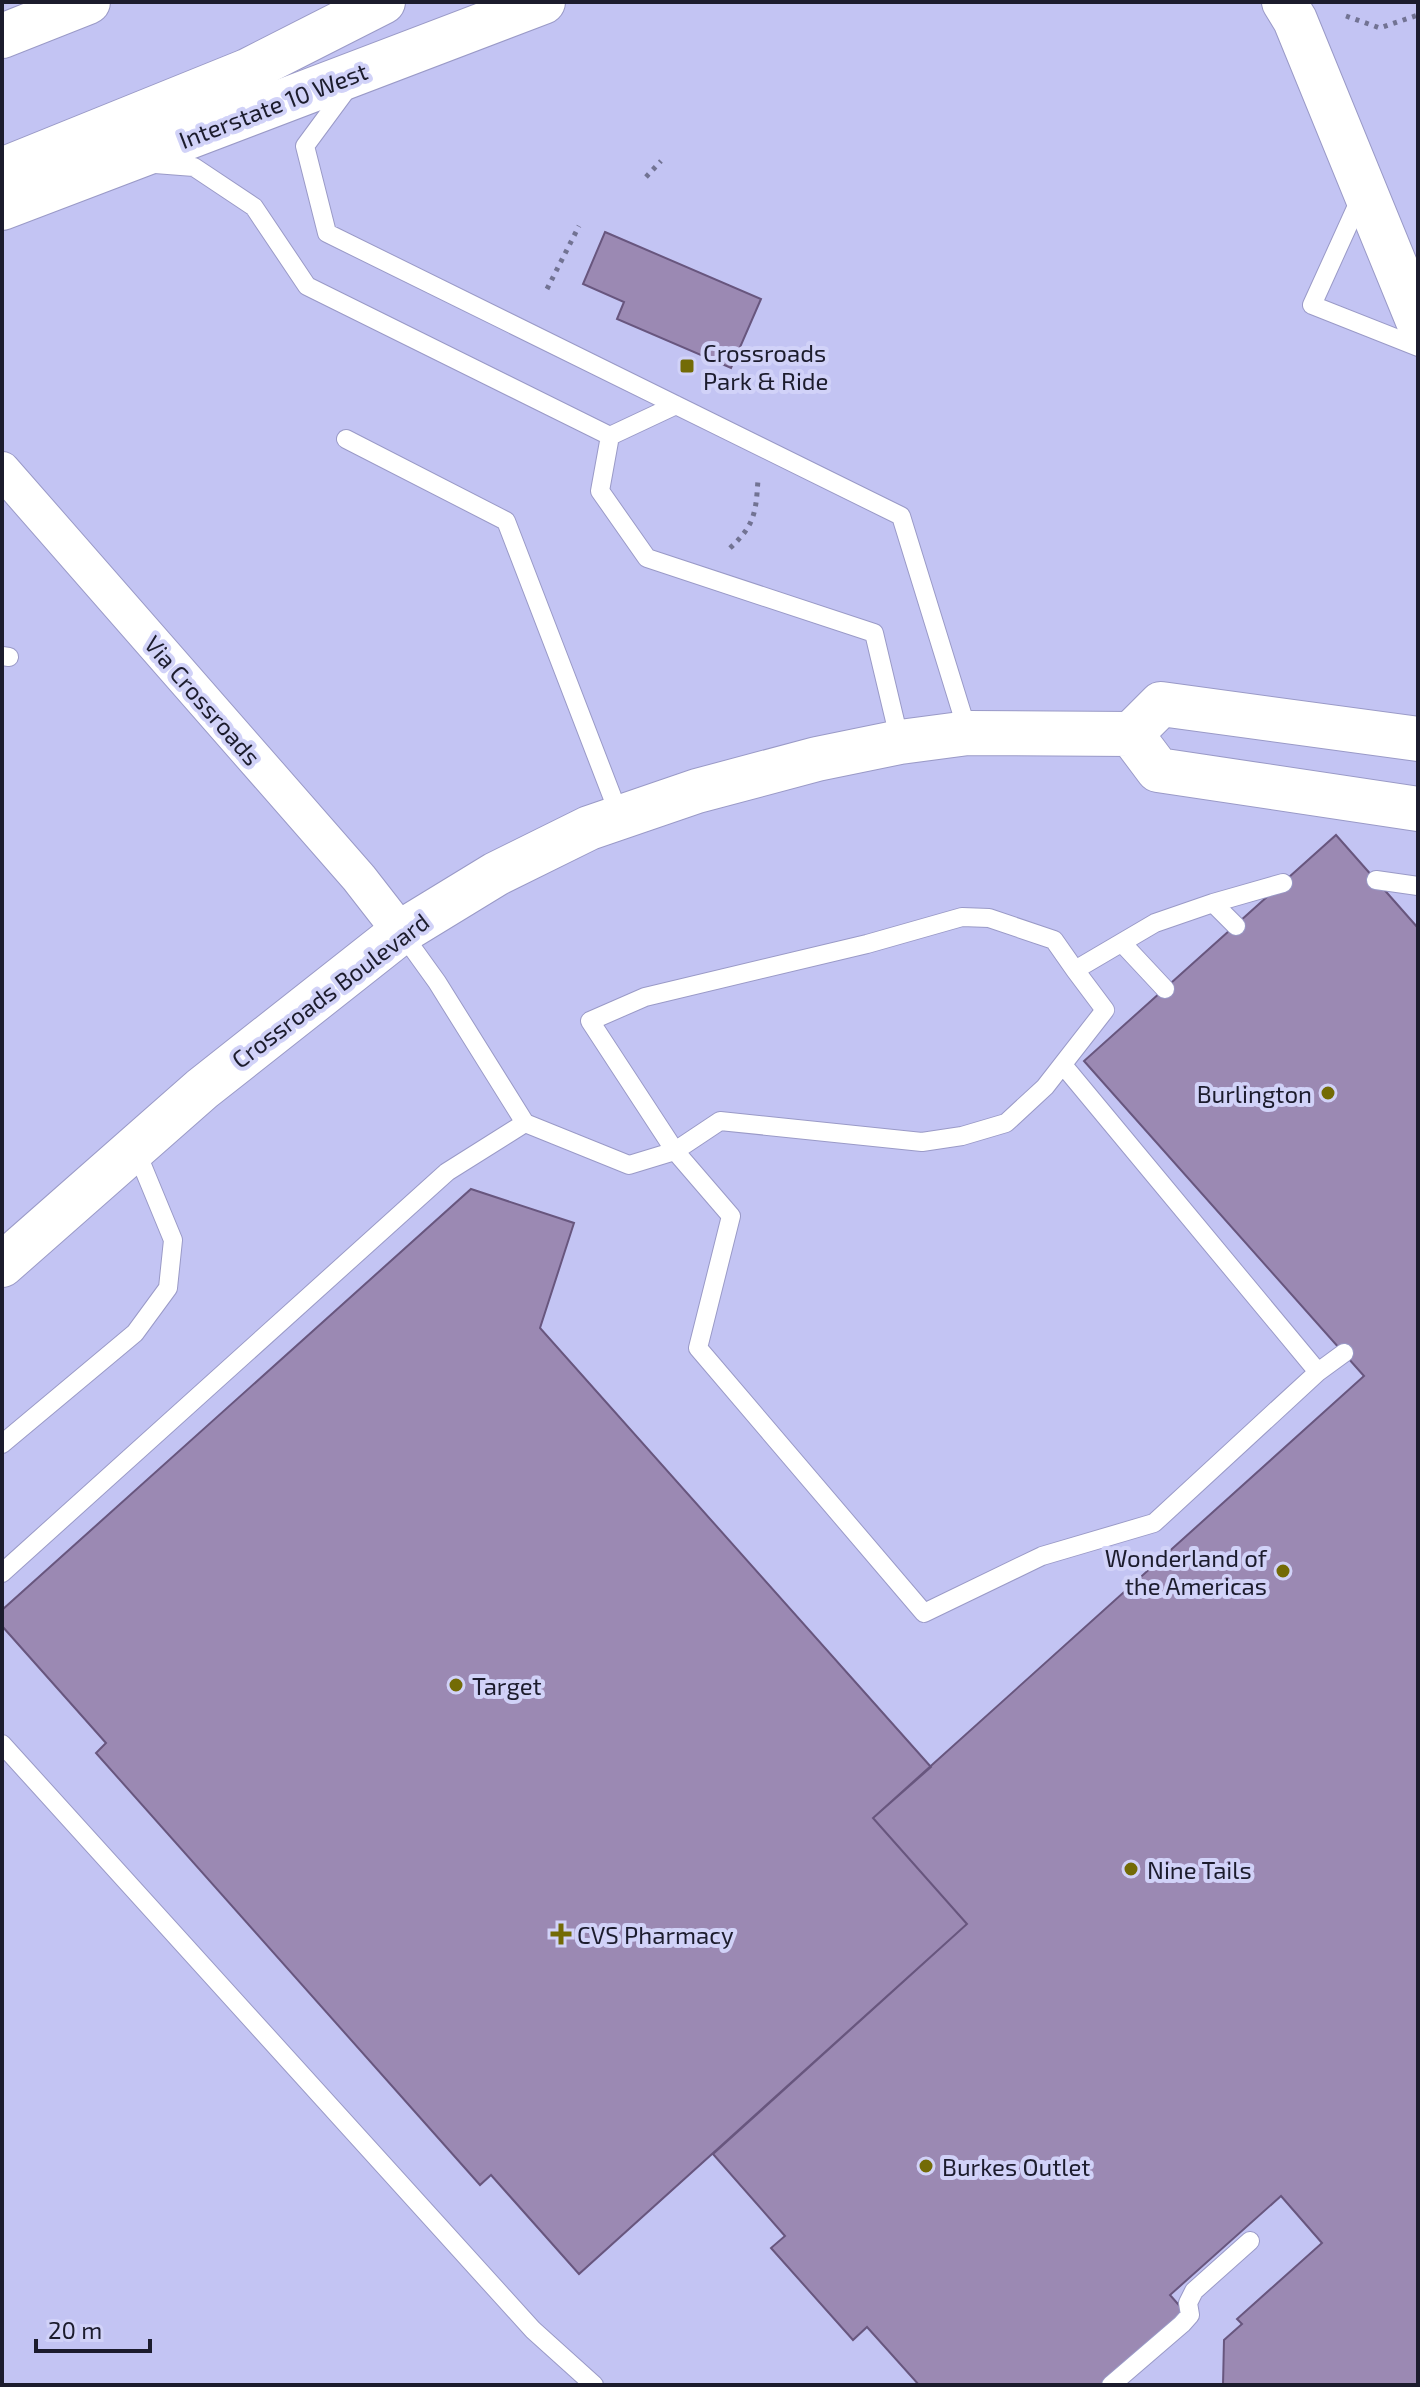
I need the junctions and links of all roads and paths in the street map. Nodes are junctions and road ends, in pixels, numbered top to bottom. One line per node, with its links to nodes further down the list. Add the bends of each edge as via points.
1 (88, 2): 7 (main road)
2 (383, 2): 11 (main road, via 247,71)
3 (543, 2): 8 (main road, Interstate 10 West)
4 (1291, 8): 13 (main road)
5 (1418, 15): 6 (path, via 1380,28)
6 (1346, 16)
7 (2, 36)
8 (359, 72): 10 (main road, Interstate 10 West); 19 (lane, via 305,146 327,233)
9 (661, 161): 12 (path)
10 (127, 162): 14 (main road, Interstate 10 West); 20 (lane, via 194,167 254,207 307,286)
11 (2, 170)
12 (646, 177)
13 (1364, 189): 17 (main road); 18 (lane, via 1312,305)
14 (2, 208)
15 (579, 226): 16 (path)
16 (547, 289)
17 (1418, 321)
18 (1418, 347)
19 (676, 405): 20 (lane); 26 (lane, via 901,516)
20 (610, 436): 28 (lane, via 600,491 647,558 874,633)
21 (346, 439): 30 (lane, via 506,521)
22 (2, 470): 36 (street, Via Crossroads)
23 (758, 479): 24 (path, via 752,523)
24 (730, 548)
25 (1408, 731): 27 (main road, via 1161,704)
26 (968, 733): 27 (main road, Crossroads Boulevard); 28 (main road, Crossroads Boulevard)
27 (1131, 734): 29 (main road, via 1158,770)
28 (900, 742): 30 (main road, Crossroads Boulevard, via 697,791)
29 (1418, 809)
30 (620, 817): 36 (main road, Crossroads Boulevard, via 496,874)
31 (1376, 880): 33 (lane)
32 (1283, 883): 34 (lane)
33 (1418, 886)
34 (1213, 903): 35 (lane); 37 (lane, via 1155,923)
35 (1236, 926)
36 (401, 932): 41 (lane); 42 (main road, Crossroads Boulevard)
37 (1122, 943): 38 (lane); 39 (lane)
38 (1075, 970): 40 (lane, via 1105,1010); 43 (lane, via 1054,940 989,918 962,917 645,997 590,1021)
39 (1165, 989)
40 (1063, 1065): 43 (lane, via 1006,1123 962,1136 922,1142 720,1121); 46 (lane)
41 (525, 1123): 43 (lane, via 629,1165); 48 (lane, via 447,1172)
42 (135, 1148): 44 (main road, Crossroads Boulevard); 47 (lane, via 173,1240 168,1288 135,1333)
43 (675, 1151): 46 (lane, via 731,1216 698,1348 924,1613 1042,1556 1154,1523)
44 (2, 1265)
45 (1344, 1353): 46 (lane)
46 (1318, 1372)
47 (2, 1444)
48 (2, 1573)
49 (2, 1744): 51 (lane, via 533,2330)
50 (1250, 2241): 52 (lane, via 1194,2291 1190,2315 1182,2324)
51 (594, 2385)
52 (1111, 2385)

